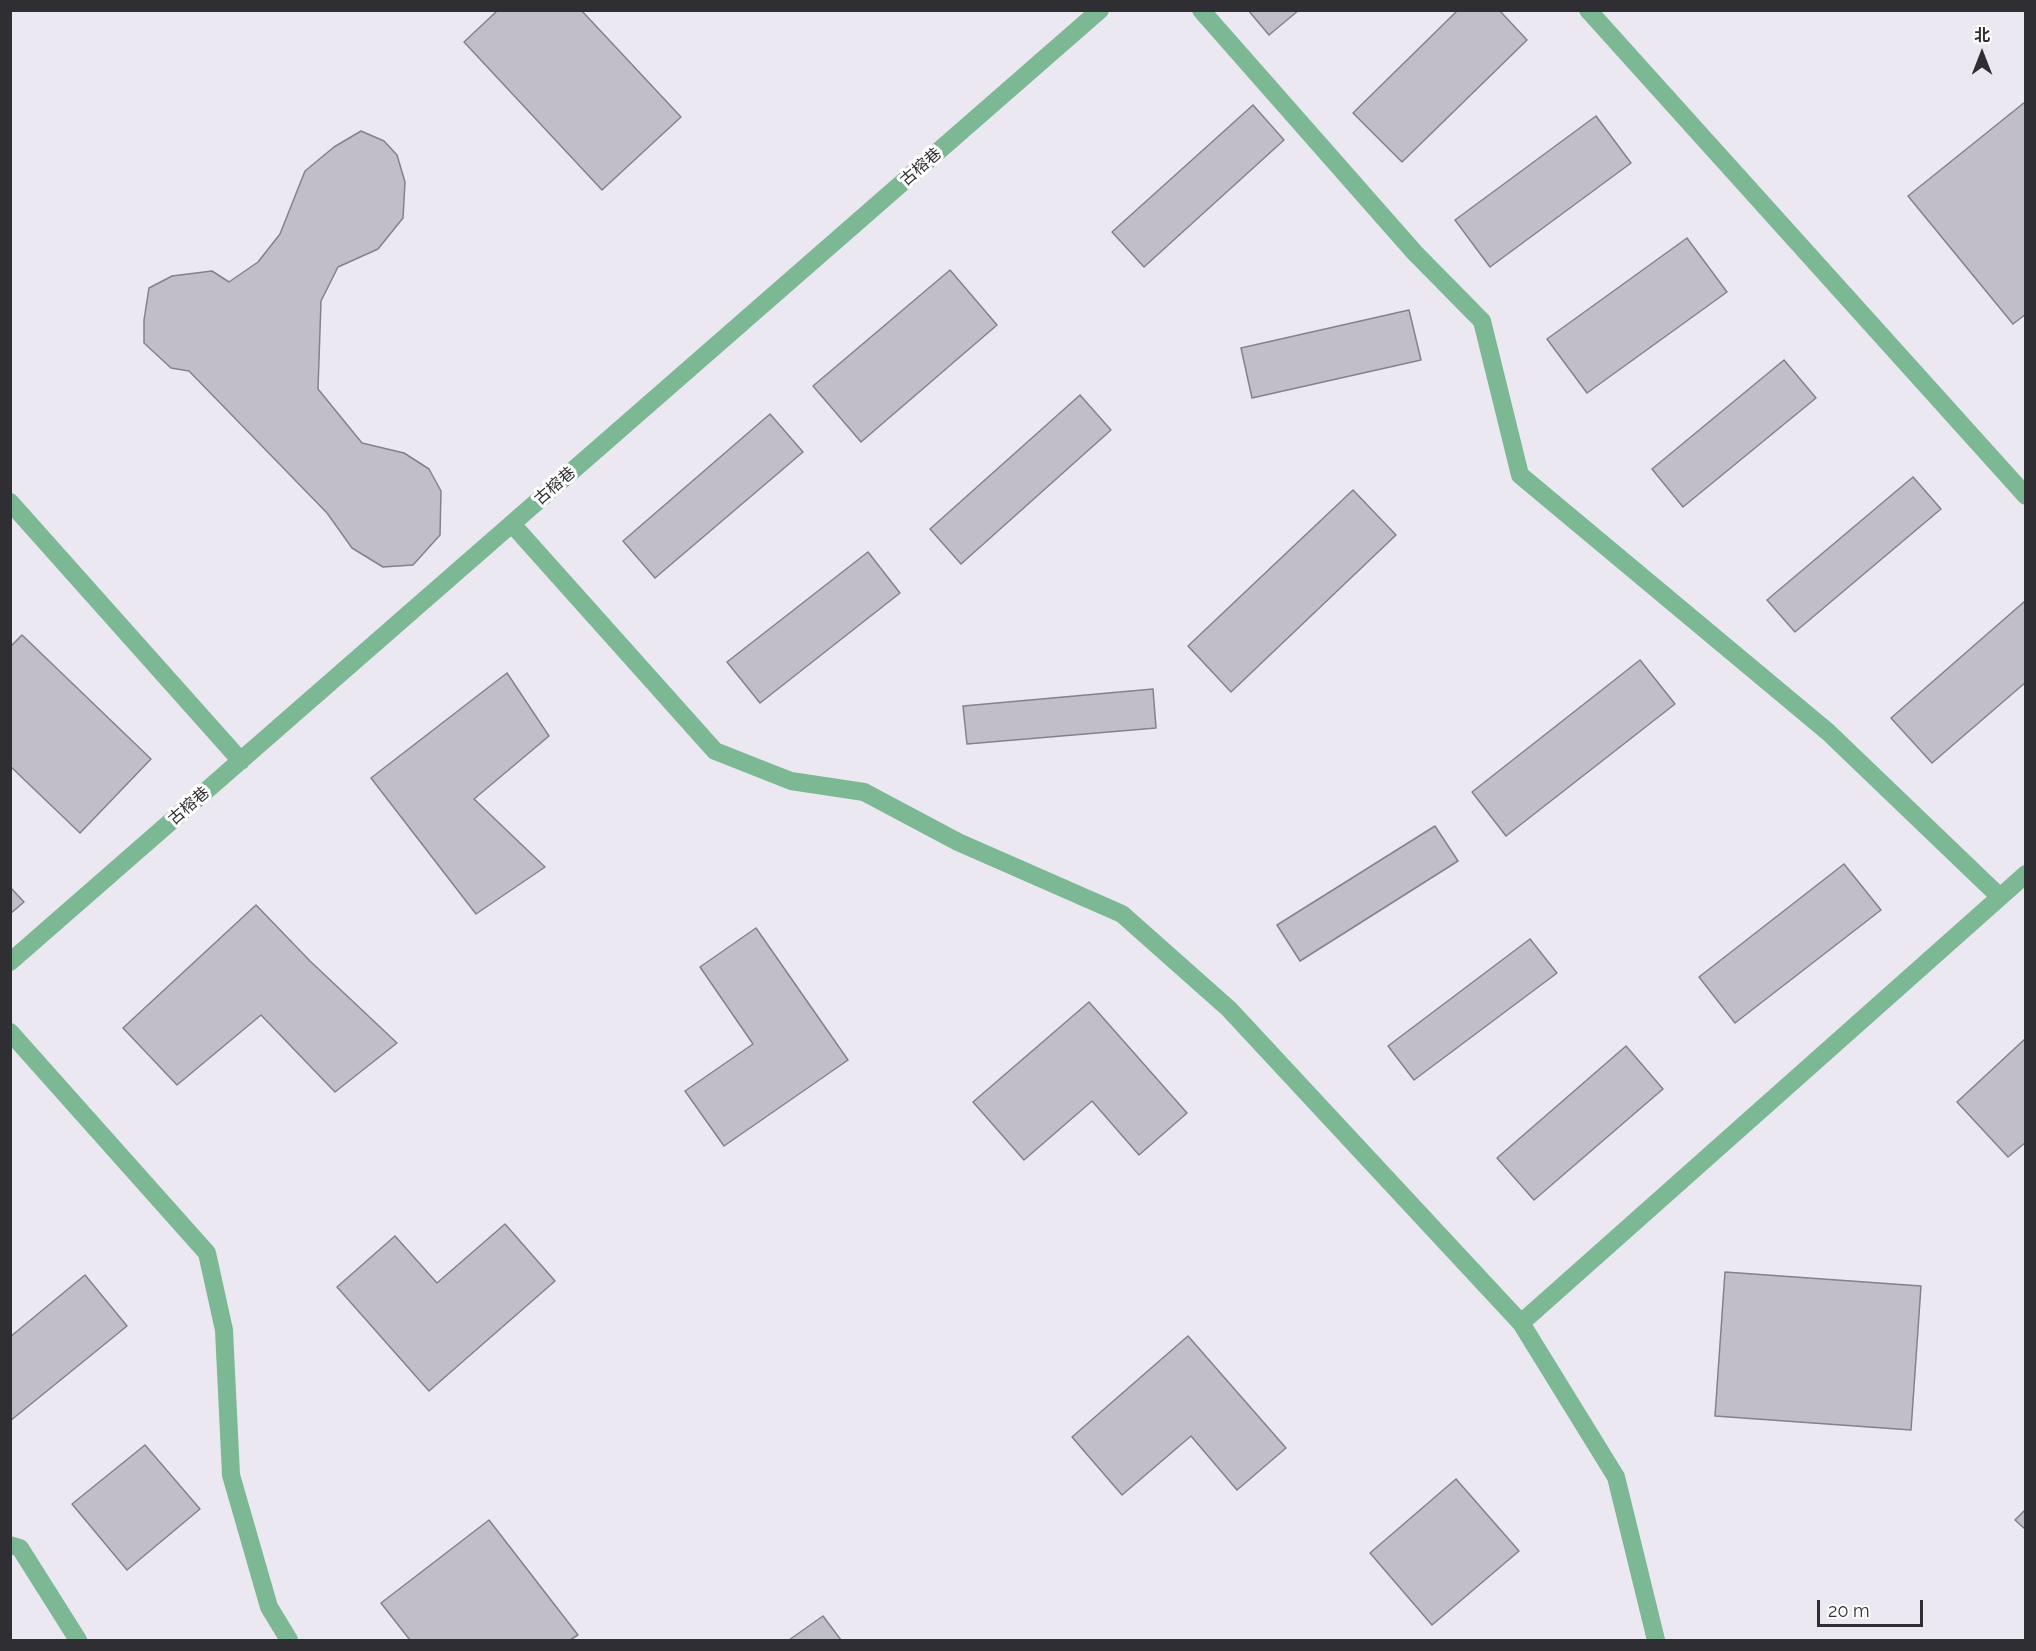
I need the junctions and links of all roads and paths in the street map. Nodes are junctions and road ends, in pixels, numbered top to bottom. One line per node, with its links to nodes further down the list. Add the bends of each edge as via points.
1 (1100, 10): 6 (street, 古榕巷)
2 (1201, 10): 9 (street, via 1415,253 1482,321 1520,475 1828,732)
3 (1588, 10): 4 (street)
4 (2025, 496)
5 (10, 502): 7 (street)
6 (512, 525): 7 (street, 古榕巷); 12 (street, via 715,751 791,782 864,792 958,842 1122,914 1229,1010)
7 (241, 761): 10 (street, 古榕巷)
8 (2025, 874): 9 (street)
9 (2000, 897): 12 (street)
10 (10, 962)
11 (10, 1032): 15 (street, via 207,1253 224,1330 231,1475 269,1607)
12 (1521, 1323): 16 (street, via 1616,1477)
13 (10, 1545): 14 (street, via 20,1548)
14 (78, 1641)
15 (288, 1641)
16 (1656, 1641)

